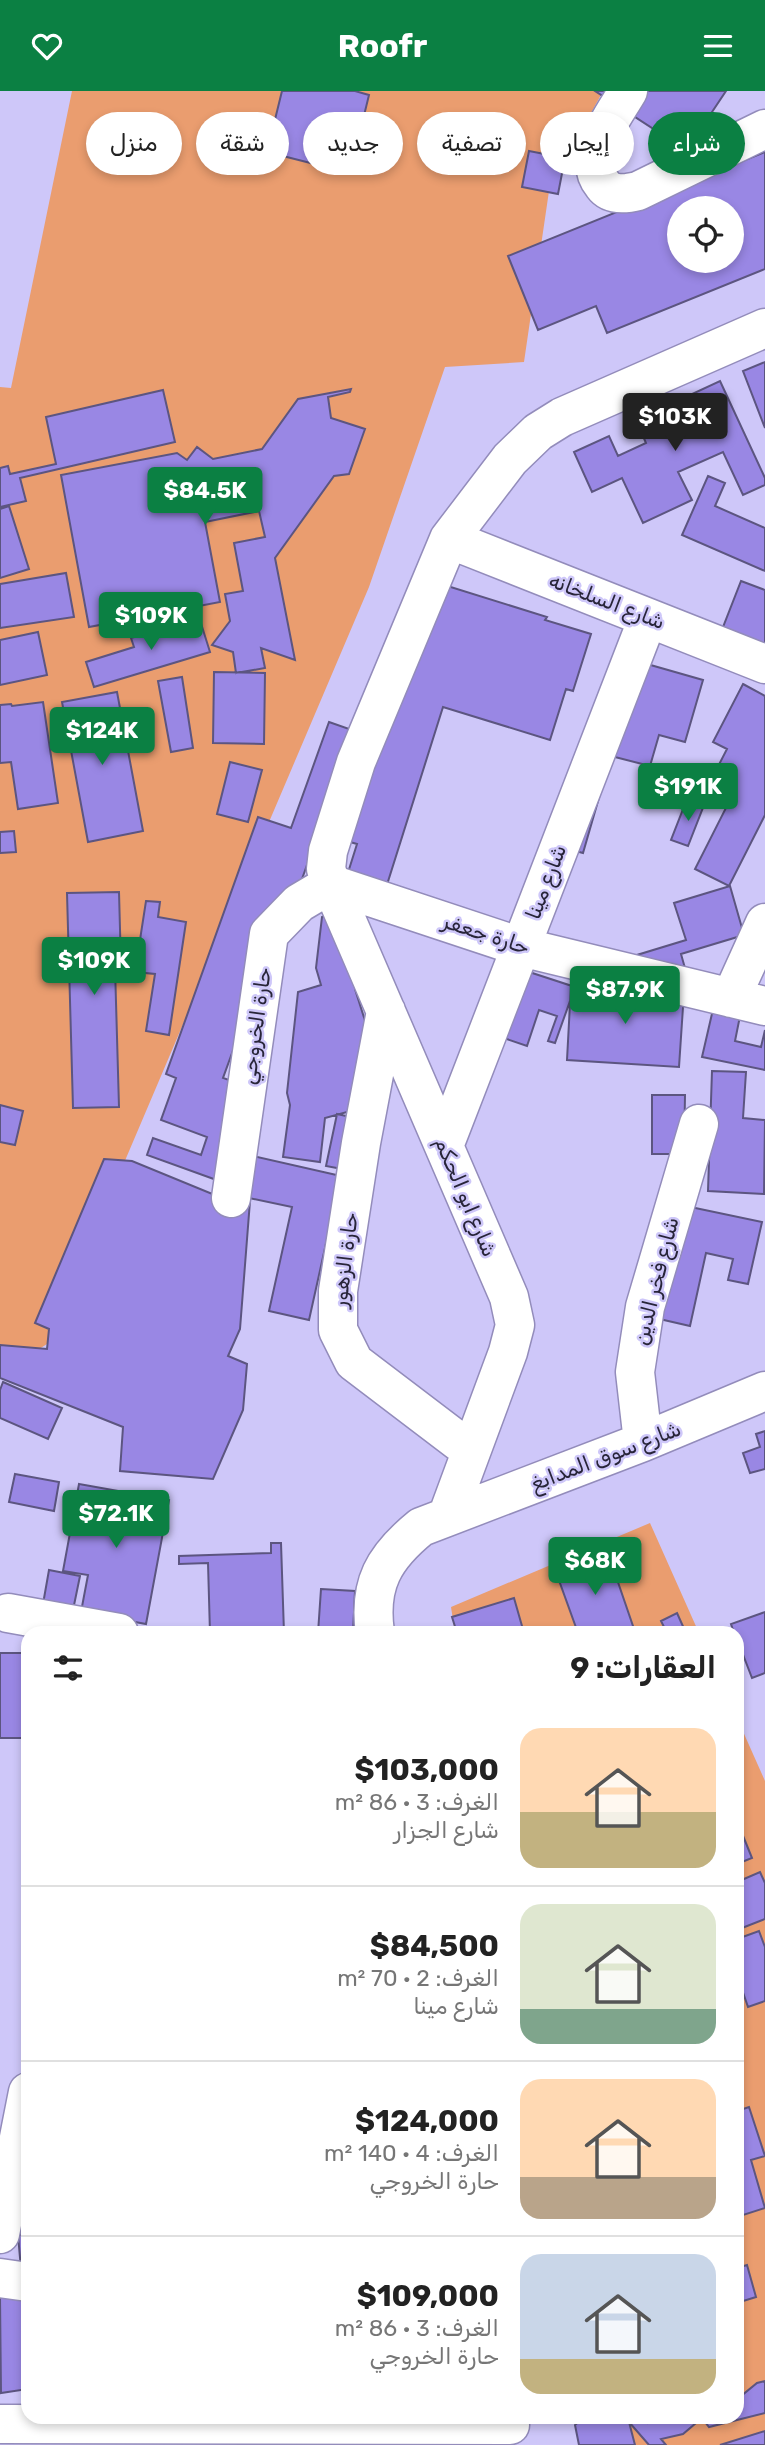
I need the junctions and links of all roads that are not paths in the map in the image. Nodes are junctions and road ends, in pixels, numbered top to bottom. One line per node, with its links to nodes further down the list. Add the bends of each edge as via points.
1 (628, 91): 2 (street, via 594,159 598,180 606,190 638,191)
2 (765, 129)
3 (765, 328): 4 (street, via 562,417 538,432 510,459)
4 (449, 539): 5 (street, شارع السلخانه); 7 (street, via 356,762 328,851 326,869)
5 (648, 618): 6 (street, شارع السلخانه); 9 (street, شارع مينا)
6 (765, 664)
7 (331, 884): 9 (street, حارة جعفر); 11 (street, شارع ابو الحكم); 14 (street, حارة الخروجي, via 299,903 269,934)
8 (765, 923): 10 (street)
9 (521, 947): 10 (street, حارة جعفر); 13 (street, شارع مينا)
10 (748, 1002)
11 (386, 1011): 13 (street, شارع ابو الحكم); 17 (street, حارة الزهور, via 338,1291 338,1330 354,1362)
12 (699, 1123): 16 (street, شارع فخر الدين, via 645,1307 635,1372)
13 (444, 1146): 17 (street, شارع ابو الحكم, via 509,1297 515,1325)
14 (231, 1198)
15 (765, 1391): 16 (street, شارع سوق المدابغ)
16 (643, 1442): 18 (street, شارع سوق المدابغ)
17 (471, 1451): 18 (street, شارع ابو الحكم)
18 (447, 1517): 21 (street, شارع سوق المدابغ, via 421,1527 400,1544 384,1567 374,1593)
19 (8, 1613): 20 (street)
20 (80, 1626)
21 (375, 1626)
22 (21, 2128): 23 (street)
23 (0, 2234)
24 (0, 2279): 25 (street)
25 (21, 2281)
26 (0, 2424): 27 (street)
27 (510, 2429)

